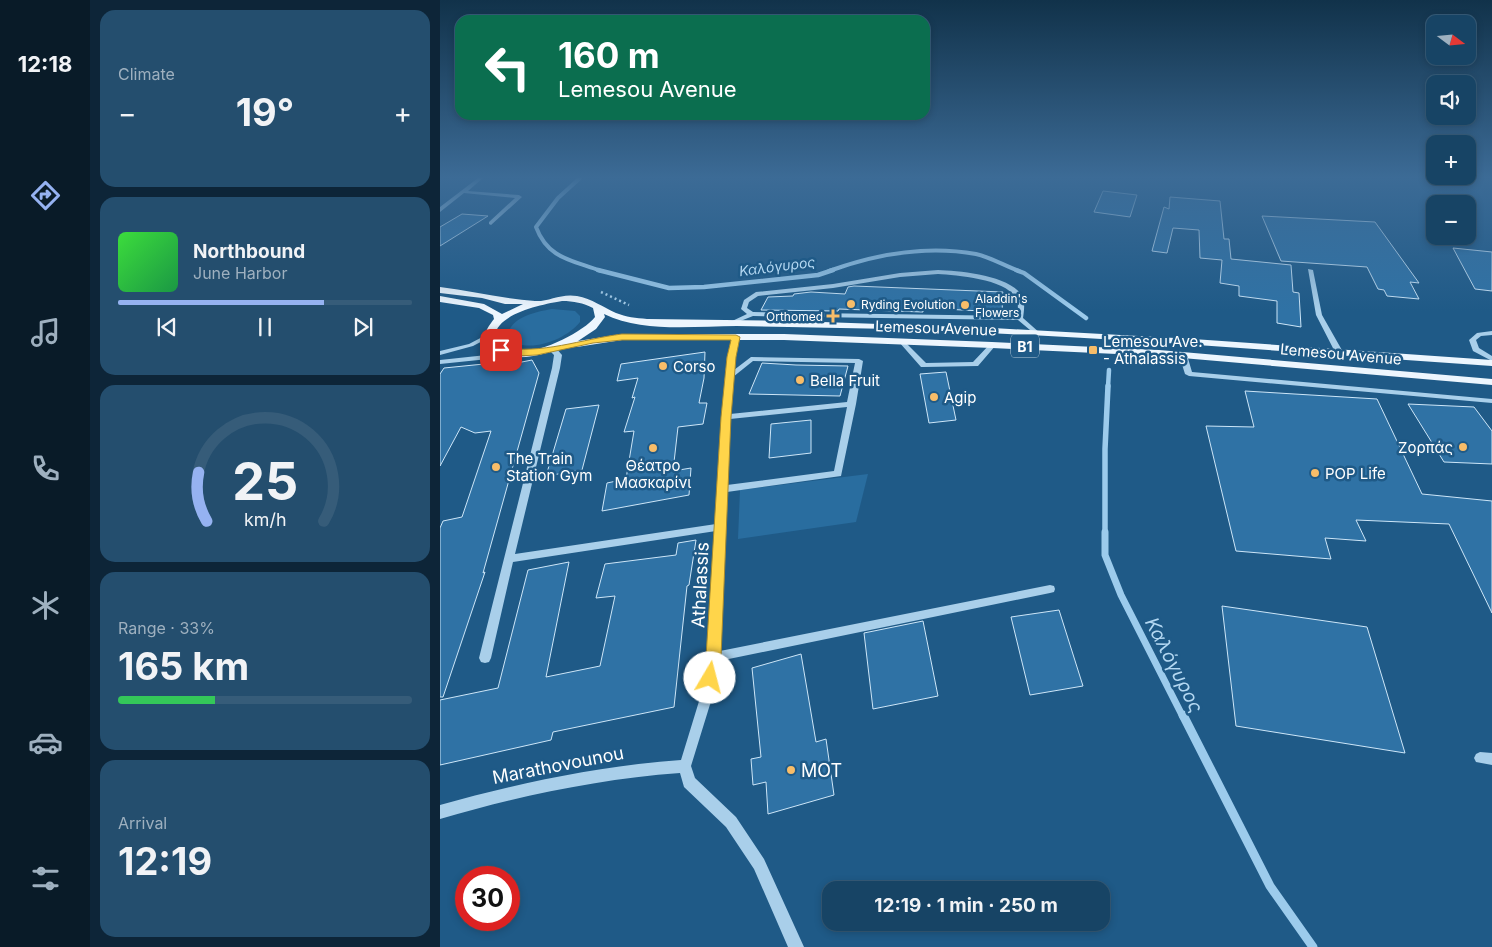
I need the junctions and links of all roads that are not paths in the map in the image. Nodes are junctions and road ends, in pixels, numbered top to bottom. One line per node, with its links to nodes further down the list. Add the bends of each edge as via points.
1 (1310, 270): 17 (street, via 1319,314)
2 (440, 290): 4 (main road, B1, via 515,302)
3 (440, 299): 8 (main road, via 489,308 498,314)
4 (547, 300): 5 (main road, B1, via 579,299); 8 (main road, B1, via 520,308)
5 (598, 308): 9 (main road, Lemesou Avenue / B1, via 642,321); 16 (main road, B1, via 600,317 593,328 579,339)
6 (752, 314): 7 (street); 7 (street, via 744,310 746,301 756,294 932,271 964,273 1003,284 1019,296 1022,306); 9 (street)
7 (1020, 318): 11 (street)
8 (499, 321): 12 (main road, B1)
9 (731, 323): 11 (main road, Lemesou Avenue / B1)
10 (1492, 333): 21 (street, via 1479,334 1472,340 1476,349)
11 (1038, 334): 17 (main road, Lemesou Avenue / B1, via 1153,338)
12 (490, 335): 18 (street, via 471,345); 19 (main road, B1, via 491,344 495,347)
13 (736, 337): 14 (main road, Lemesou Avenue / B1); 16 (main road, Lemesou Avenue / B1, via 622,337); 23 (street, Athalassis)
14 (901, 342): 15 (main road, Lemesou Avenue / B1); 15 (street, via 924,365 975,364)
15 (992, 345): 20 (main road, Lemesou Avenue / B1)
16 (556, 348): 19 (main road, B1); 30 (street, via 556,368)
17 (1339, 352): 21 (main road, Lemesou Avenue / B1)
18 (440, 353)
19 (517, 353): 22 (street)
20 (1183, 355): 24 (main road, Lemesou Avenue / B1); 25 (lane, via 1189,374)
21 (1492, 361)
22 (440, 362)
23 (729, 377): 26 (street, via 751,359 859,361); 27 (street, Athalassis)
24 (1492, 382)
25 (1492, 401)
26 (852, 404): 27 (street); 28 (street, via 838,474)
27 (726, 417): 28 (street, Athalassis)
28 (722, 489): 29 (street, Athalassis)
29 (720, 527): 30 (street); 32 (street, Athalassis)
30 (509, 559): 33 (street)
31 (1050, 589): 32 (street)
32 (714, 657): 34 (street, Athalassis)
33 (485, 658)
34 (686, 766): 35 (street, Marathovounou, via 593,774 509,791); 36 (street, via 690,782 731,822 760,864)
35 (440, 812)
36 (796, 947)

